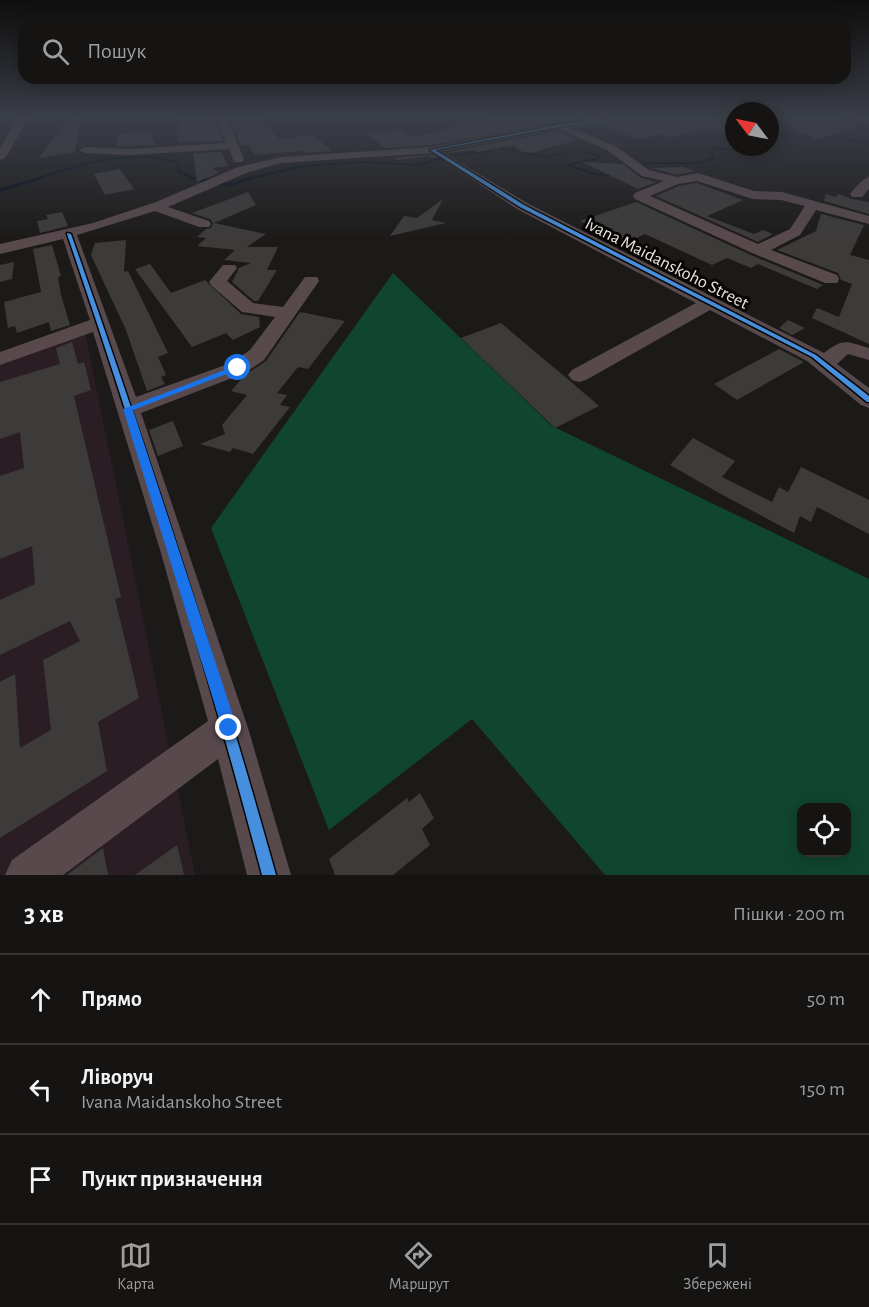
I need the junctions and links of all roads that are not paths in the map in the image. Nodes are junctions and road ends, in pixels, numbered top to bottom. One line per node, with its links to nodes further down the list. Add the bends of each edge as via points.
1 (237, 158): 5 (street)
2 (330, 158): 5 (street)
3 (446, 158): 17 (street, Ivana Maidanskoho Street, via 522,206)
4 (625, 158): 6 (street, via 646,173)
5 (240, 165): 8 (street, via 222,180)
6 (676, 182): 7 (street, via 698,177 753,195 781,196); 13 (street, via 640,196)
7 (813, 204): 9 (street); 13 (street, via 795,232)
8 (156, 207): 10 (street); 11 (street)
9 (869, 220)
10 (204, 224)
11 (69, 234): 12 (street); 19 (street)
12 (0, 249)
13 (758, 250): 15 (street)
14 (228, 268): 18 (street, via 218,282 248,308)
15 (831, 279)
16 (311, 281): 18 (street)
17 (711, 302): 22 (street, Ivana Maidanskoho Street); 23 (street)
18 (288, 313): 25 (street, via 257,354 238,368)
19 (100, 322): 21 (street); 25 (street)
20 (869, 354): 22 (street, via 844,347)
21 (0, 358)
22 (825, 363): 24 (street, Ivana Maidanskoho Street)
23 (579, 375)
24 (869, 400)
25 (128, 409): 26 (street)
26 (229, 728): 27 (street); 28 (street)
27 (27, 875)
28 (269, 875)

